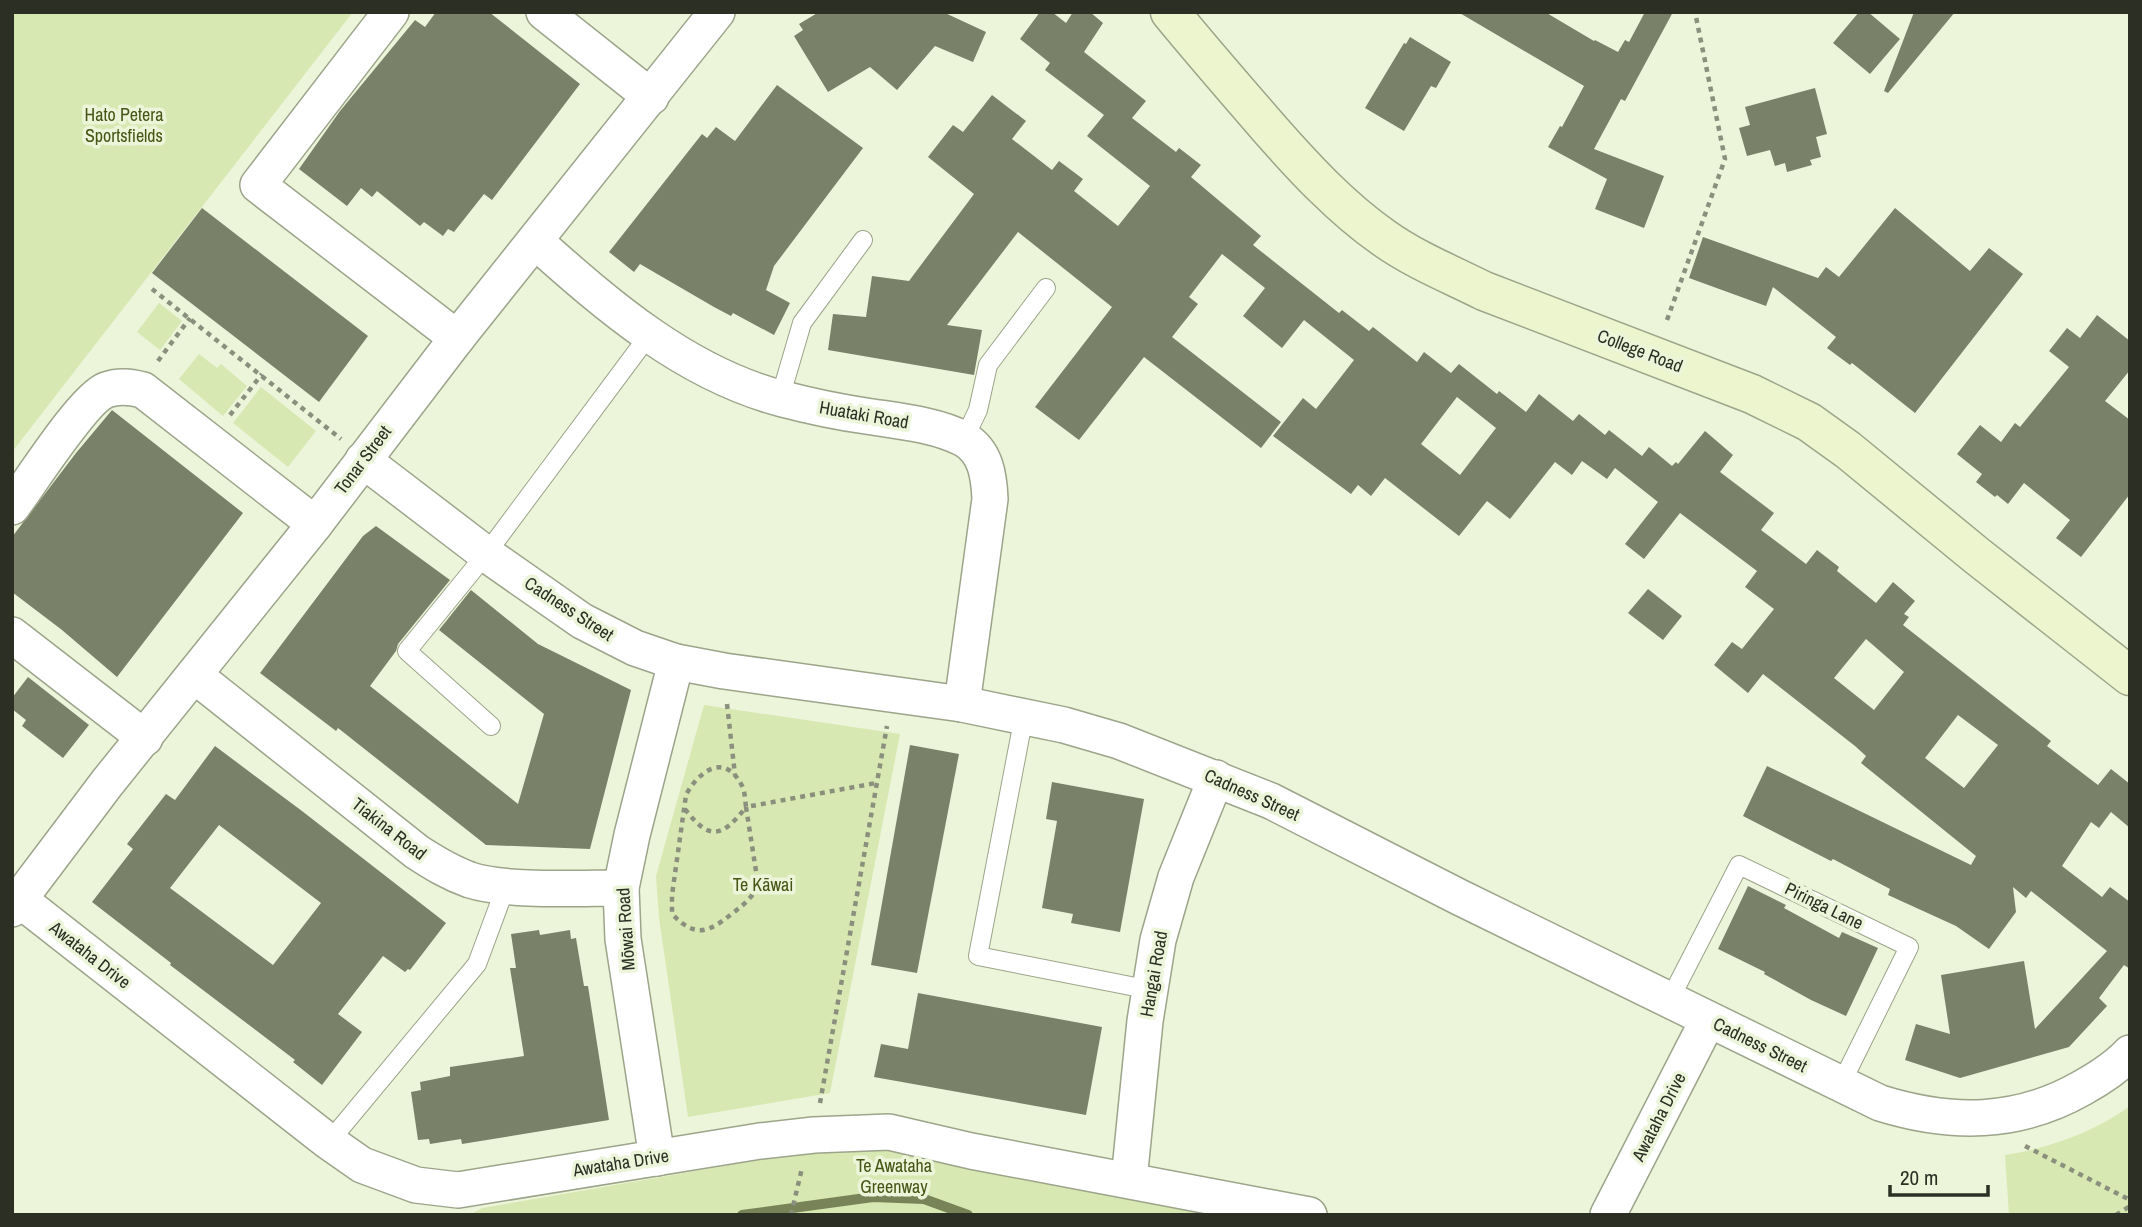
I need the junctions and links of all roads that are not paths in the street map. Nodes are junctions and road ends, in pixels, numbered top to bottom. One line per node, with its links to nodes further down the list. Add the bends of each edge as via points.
1 (391, 12): 10 (street, via 258,185)
2 (544, 12): 5 (street)
3 (717, 12): 5 (street, Tonar Street)
4 (1171, 12): 20 (main road, College Road, via 1314,177 1385,239 1442,272 1762,398 1809,422)
5 (651, 97): 7 (street, Tonar Street)
6 (863, 240): 11 (lane, via 802,323)
7 (535, 241): 9 (street, Huataki Road); 10 (street, Tonar Street)
8 (1046, 289): 12 (lane, via 988,365 978,410)
9 (649, 334): 11 (street, Huataki Road, via 700,366); 16 (lane)
10 (457, 338): 13 (street, Tonar Street)
11 (780, 398): 12 (street, Huataki Road, via 915,423)
12 (964, 439): 21 (street, via 983,458 990,499)
13 (355, 454): 15 (street, Tonar Street); 16 (street, Cadness Street)
14 (12, 507): 15 (street, via 95,396 130,386 143,390)
15 (315, 524): 19 (street, Tonar Street)
16 (486, 554): 18 (street, Cadness Street, via 582,621 635,648); 23 (lane, via 407,651)
17 (12, 635): 24 (street)
18 (676, 662): 21 (street, Cadness Street); 27 (street, Mōwai Road)
19 (194, 675): 24 (street, Tonar Street); 26 (street, Tiakina Road, via 417,852 443,869)
20 (2130, 676)
21 (962, 704): 22 (street, Cadness Street)
22 (1024, 716): 25 (street, Cadness Street, via 1119,741); 29 (lane, via 978,956)
23 (491, 726)
24 (145, 738): 28 (street, Tonar Street)
25 (1216, 778): 29 (street, Hangai Road, via 1176,877 1158,940); 30 (street, Cadness Street, via 1271,801)
26 (506, 886): 27 (street, Tiakina Road); 34 (lane, via 477,964)
27 (621, 888): 35 (street, Mōwai Road, via 623,939)
28 (16, 904): 34 (street, Awataha Drive)
29 (1151, 990): 36 (street, Hangai Road)
30 (1669, 1000): 31 (street, Cadness Street); 33 (lane, Piringa Lane, via 1739,865 1897,941 1909,947)
31 (1708, 1020): 33 (street, Cadness Street); 38 (street, Awataha Drive)
32 (2130, 1053): 33 (street, Cadness Street, via 2105,1074 2054,1103 1996,1117 1922,1114 1880,1103)
33 (1841, 1084)
34 (329, 1142): 35 (street, Awataha Drive, via 362,1165 416,1185 457,1190)
35 (656, 1158): 36 (street, Awataha Drive, via 814,1135 889,1132)
36 (1129, 1180): 37 (street, Awataha Drive)
37 (1309, 1215)
38 (1608, 1215)

